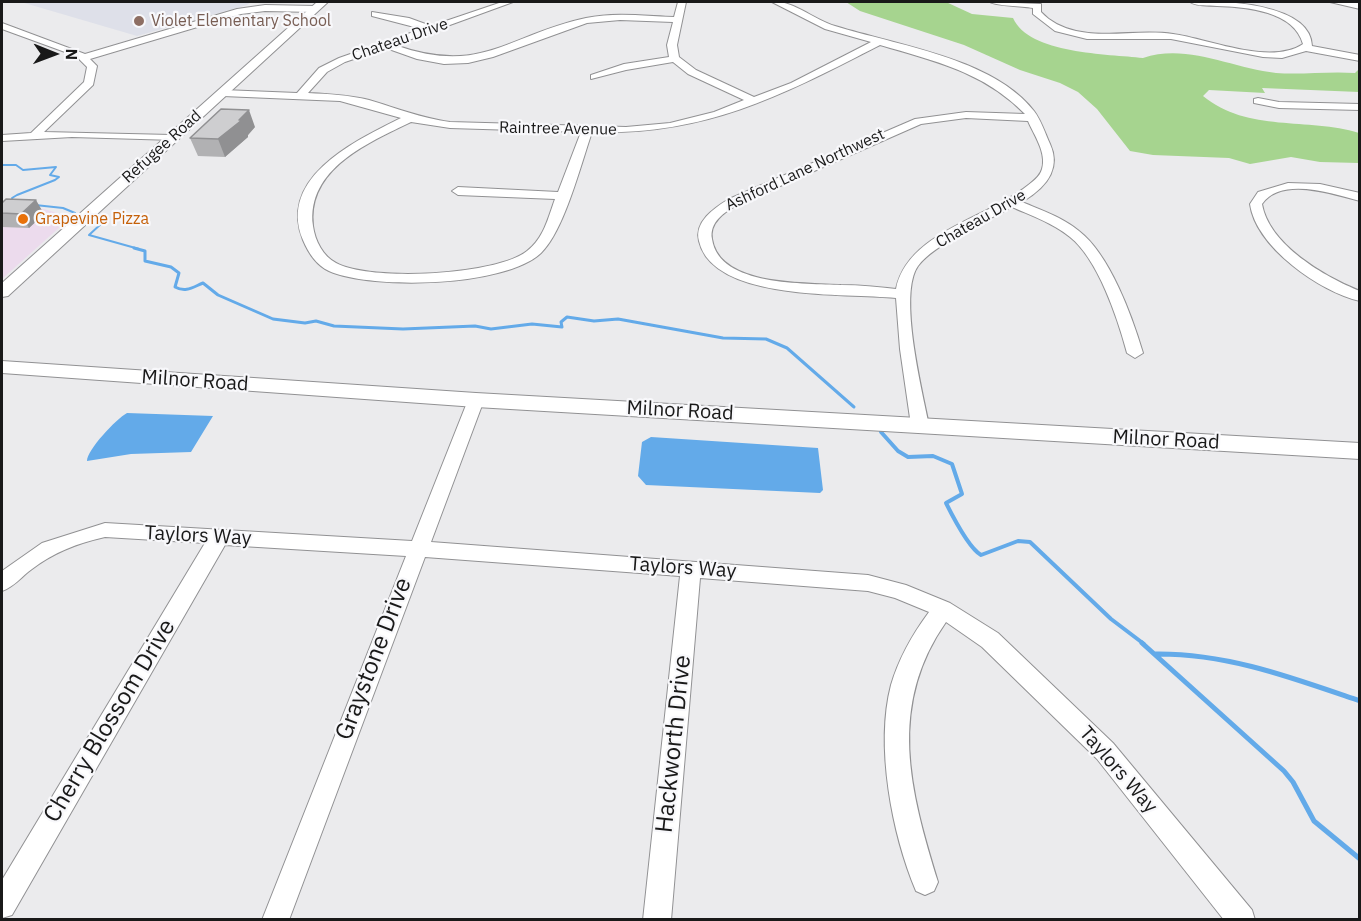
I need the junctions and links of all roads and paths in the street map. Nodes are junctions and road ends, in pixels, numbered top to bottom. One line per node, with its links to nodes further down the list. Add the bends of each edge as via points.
1 (509, 2): 16 (street, Chateau Drive)
2 (682, 2): 14 (street)
3 (776, 2): 17 (street, Chateau Drive, via 828,27)
4 (994, 2): 5 (street)
5 (1006, 2)
6 (1014, 2): 9 (street)
7 (1194, 2): 19 (street, via 1244,6 1285,18 1307,33)
8 (1334, 2): 12 (street)
9 (1042, 4): 19 (street, via 1036,12 1048,24 1084,35 1171,36 1270,54 1296,53)
10 (254, 5): 11 (street); 20 (street)
11 (319, 5): 24 (main road, Refugee Road)
12 (1359, 6)
13 (375, 15): 16 (street)
14 (678, 20): 18 (street, via 592,20 495,55 458,62 421,59); 22 (street, via 672,45)
15 (2, 26): 20 (street)
16 (430, 29): 18 (street, Chateau Drive)
17 (879, 42): 26 (street, Raintree Avenue, via 808,79); 30 (street, Chateau Drive, via 975,72 1014,95)
18 (385, 44): 25 (street, Chateau Drive, via 328,67)
19 (1306, 48): 21 (street)
20 (85, 57): 32 (street, via 92,66 89,83)
21 (1359, 58)
22 (675, 59): 23 (street, via 624,67); 26 (street, via 692,72)
23 (595, 77)
24 (223, 93): 25 (street, Raintree Avenue); 34 (main road, Refugee Road)
25 (301, 95): 29 (street, Raintree Avenue, via 358,101)
26 (754, 101): 31 (street, Raintree Avenue, via 680,124)
27 (1258, 101): 28 (street)
28 (1359, 107)
29 (410, 118): 31 (street, Raintree Avenue, via 450,125); 36 (street, via 344,155 311,188 304,207 305,226 319,257 333,267 368,275 424,276 474,274 508,267 530,256 543,243)
30 (1033, 118): 38 (street, Chateau Drive, via 1048,153 1048,169 1038,184); 40 (street, Ashford Lane Northwest, via 945,116 909,124 733,202 707,224 706,245 715,259 755,281 797,288)
31 (587, 131): 36 (street)
32 (35, 135): 33 (street); 34 (street)
33 (2, 138)
34 (171, 138): 39 (main road, Refugee Road)
35 (458, 191): 36 (street)
36 (562, 196)
37 (1359, 197): 41 (street, via 1324,188 1287,187 1266,192 1256,204 1263,222 1296,264 1318,279)
38 (1012, 202): 40 (street, Chateau Drive, via 920,255 906,277); 42 (street, via 1065,227 1088,247)
39 (2, 292)
40 (903, 294): 45 (street, Chateau Drive)
41 (1359, 297)
42 (1135, 353)
43 (2, 367): 44 (main road, Milnor Road)
44 (476, 400): 45 (main road, Milnor Road); 48 (street, Graystone Drive)
45 (920, 425): 46 (main road, Milnor Road)
46 (1359, 451)
47 (219, 537): 48 (street, Taylors Way); 50 (street, Taylors Way, via 105,530 83,534 38,553 20,564); 53 (street, Cherry Blossom Drive)
48 (417, 549): 49 (street, Taylors Way); 54 (street, Graystone Drive)
49 (691, 569): 51 (street, Taylors Way, via 868,583); 55 (street, Hackworth Drive)
50 (2, 583)
51 (943, 609): 52 (street, via 910,662 902,692 898,737 899,778 908,829); 56 (street, Taylors Way, via 990,640 1105,751)
52 (925, 882)
53 (2, 905)
54 (275, 920)
55 (657, 920)
56 (1242, 920)

